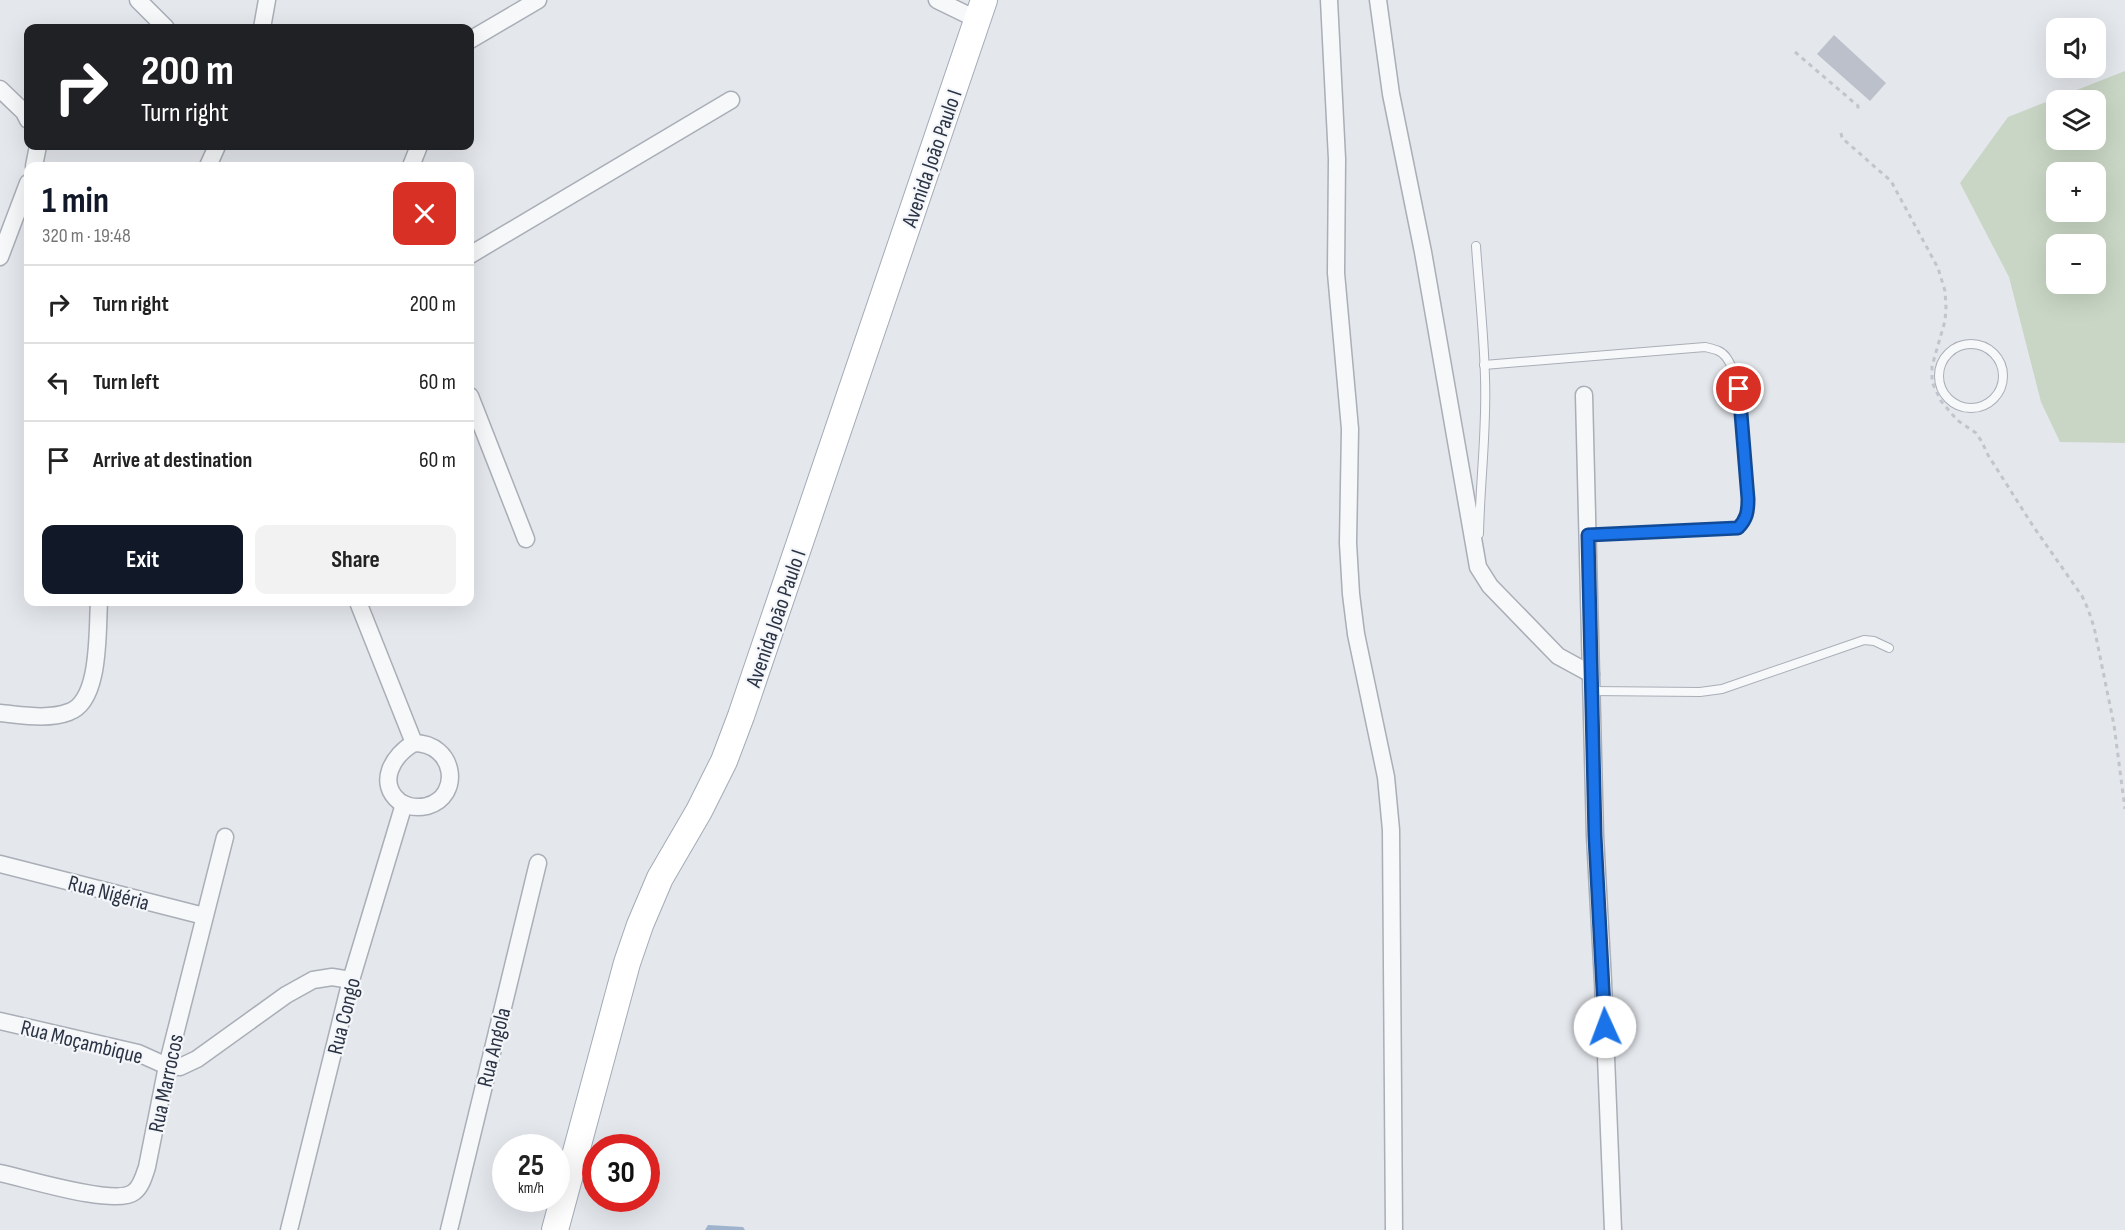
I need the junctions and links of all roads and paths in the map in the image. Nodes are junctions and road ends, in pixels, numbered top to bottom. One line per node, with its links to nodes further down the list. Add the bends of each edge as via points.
1 (138, 0): 8 (street)
2 (267, 0): 9 (street)
3 (538, 0): 10 (street)
4 (937, 0): 7 (street)
5 (1329, 0): 47 (street, via 1337,159 1336,273 1350,429 1351,594 1386,777 1391,830)
6 (1378, 0): 27 (street, via 1391,94)
7 (981, 10): 46 (main road, Avenida João Paulo I, via 741,716 724,761 660,878 640,926)
8 (162, 24)
9 (263, 24)
10 (474, 38)
11 (1795, 52): 14 (path)
12 (0, 89): 15 (street)
13 (731, 100): 19 (street)
14 (1858, 109)
15 (24, 112)
16 (1841, 133): 35 (path, via 1891,182 1938,268 1946,307 1930,374 1935,391 1950,413 1982,442 2088,609 2114,725)
17 (24, 194): 20 (street)
18 (1476, 246): 22 (lane)
19 (474, 253)
20 (0, 257)
21 (1976, 343): 21 (lane, via 1950,351 1938,375 1943,393 1966,408 1984,406 1992,400 2004,376 1999,358)
22 (1484, 365): 25 (lane, via 1705,347 1719,350 1726,357 1739,389 1748,499 1744,522 1738,528); 27 (lane, via 1485,442)
23 (1584, 395): 25 (street)
24 (474, 406): 26 (street)
25 (1588, 535): 31 (street)
26 (526, 539)
27 (1478, 567): 31 (street, via 1490,586 1558,656)
28 (99, 606): 32 (street, via 94,671 83,703 70,712 44,717)
29 (360, 606): 33 (street)
30 (1888, 648): 31 (lane, via 1863,639 1722,689 1700,692)
31 (1591, 682): 48 (street)
32 (0, 713)
33 (414, 743): 34 (street, via 404,749 392,766 388,782 393,796); 34 (street, via 438,749 447,762 450,779 446,793 436,803 420,808)
34 (404, 804): 40 (street, Rua Congo)
35 (2125, 809)
36 (225, 837): 39 (street, Rua Marrocos)
37 (538, 863): 45 (street, Rua Angola)
38 (7, 866): 39 (street, Rua Nigéria)
39 (204, 916): 42 (street, Rua Marrocos)
40 (351, 980): 42 (street, Rua Moçambique, via 314,980 285,995 197,1059); 44 (street, Rua Congo)
41 (0, 1021): 42 (street, Rua Moçambique, via 138,1053)
42 (167, 1066): 43 (street, Rua Marrocos, via 147,1167 134,1192 125,1197 101,1197)
43 (0, 1173)
44 (289, 1230)
45 (449, 1230)
46 (555, 1230)
47 (1394, 1230)
48 (1613, 1230)

